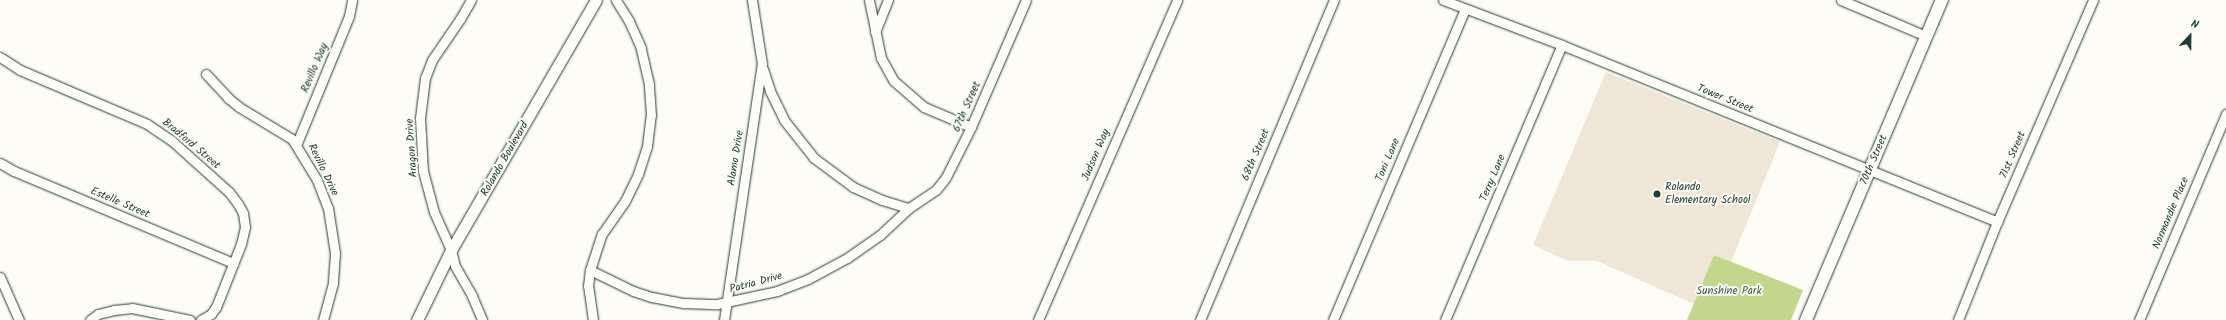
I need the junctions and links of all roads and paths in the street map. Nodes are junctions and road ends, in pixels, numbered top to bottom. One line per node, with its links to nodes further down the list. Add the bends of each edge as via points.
1 (352, 0): 24 (street, Revillo Way, via 349,16)
2 (471, 0): 29 (street, Aragon Drive, via 432,60 425,78 420,118 423,171 434,212)
3 (596, 0): 29 (street, Rolando Boulevard)
4 (616, 0): 31 (street, via 641,48 649,84 649,131 638,174 625,201 602,234)
5 (752, 0): 20 (street, Alamo Drive)
6 (869, 0): 16 (street)
7 (888, 0): 16 (street)
8 (1026, 0): 23 (street, 67th Street)
9 (1177, 0): 43 (street, Judson Way)
10 (1334, 0): 44 (street, 68th Street)
11 (1443, 0): 15 (street, Tower Street)
12 (1841, 0): 17 (street)
13 (1942, 0): 17 (main road, 70th Street)
14 (2093, 0): 28 (street, 71st Street)
15 (1465, 9): 18 (street, Tower Street); 45 (street, Toni Lane)
16 (875, 32): 23 (street, via 881,58 894,81 924,107)
17 (1926, 36): 26 (main road, 70th Street)
18 (1562, 45): 26 (street, Tower Street); 46 (street, Terry Lane)
19 (0, 57): 30 (street, Bradford Street, via 20,70 147,124 176,145 229,192 243,213 245,227 242,244)
20 (762, 64): 27 (street, via 770,91 784,120 814,158 853,187); 33 (street, Alamo Drive)
21 (206, 74): 24 (street, Revillo Drive, via 239,107 282,131)
22 (2226, 114): 49 (street, Normandie Place)
23 (971, 127): 27 (street, 67th Street, via 946,177 936,190)
24 (296, 143): 38 (street, Revillo Drive, via 324,194 333,230 334,275 331,298)
25 (0, 163): 30 (street, Estelle Street)
26 (1870, 171): 28 (street, Tower Street); 47 (main road, 70th Street)
27 (909, 208): 33 (street, Patria Drive, via 869,243 830,268 778,291)
28 (1997, 222): 48 (street, 71st Street)
29 (451, 250): 39 (street, Rolando Boulevard); 40 (street, Aragon Drive, via 455,266)
30 (233, 263): 37 (street, Bradford Street, via 216,307 211,314)
31 (590, 270): 33 (street, Patria Drive, via 633,291 659,298 700,304); 41 (street, via 588,286)
32 (0, 277): 34 (street)
33 (726, 303): 42 (street, Alamo Drive)
34 (19, 320)
35 (90, 320): 36 (street, via 98,314 132,308)
36 (190, 320)
37 (201, 320)
38 (323, 320)
39 (417, 320)
40 (482, 320)
41 (593, 320)
42 (724, 320)
43 (1038, 320)
44 (1200, 320)
45 (1333, 320)
46 (1445, 320)
47 (1806, 320)
48 (1958, 320)
49 (2139, 320)

